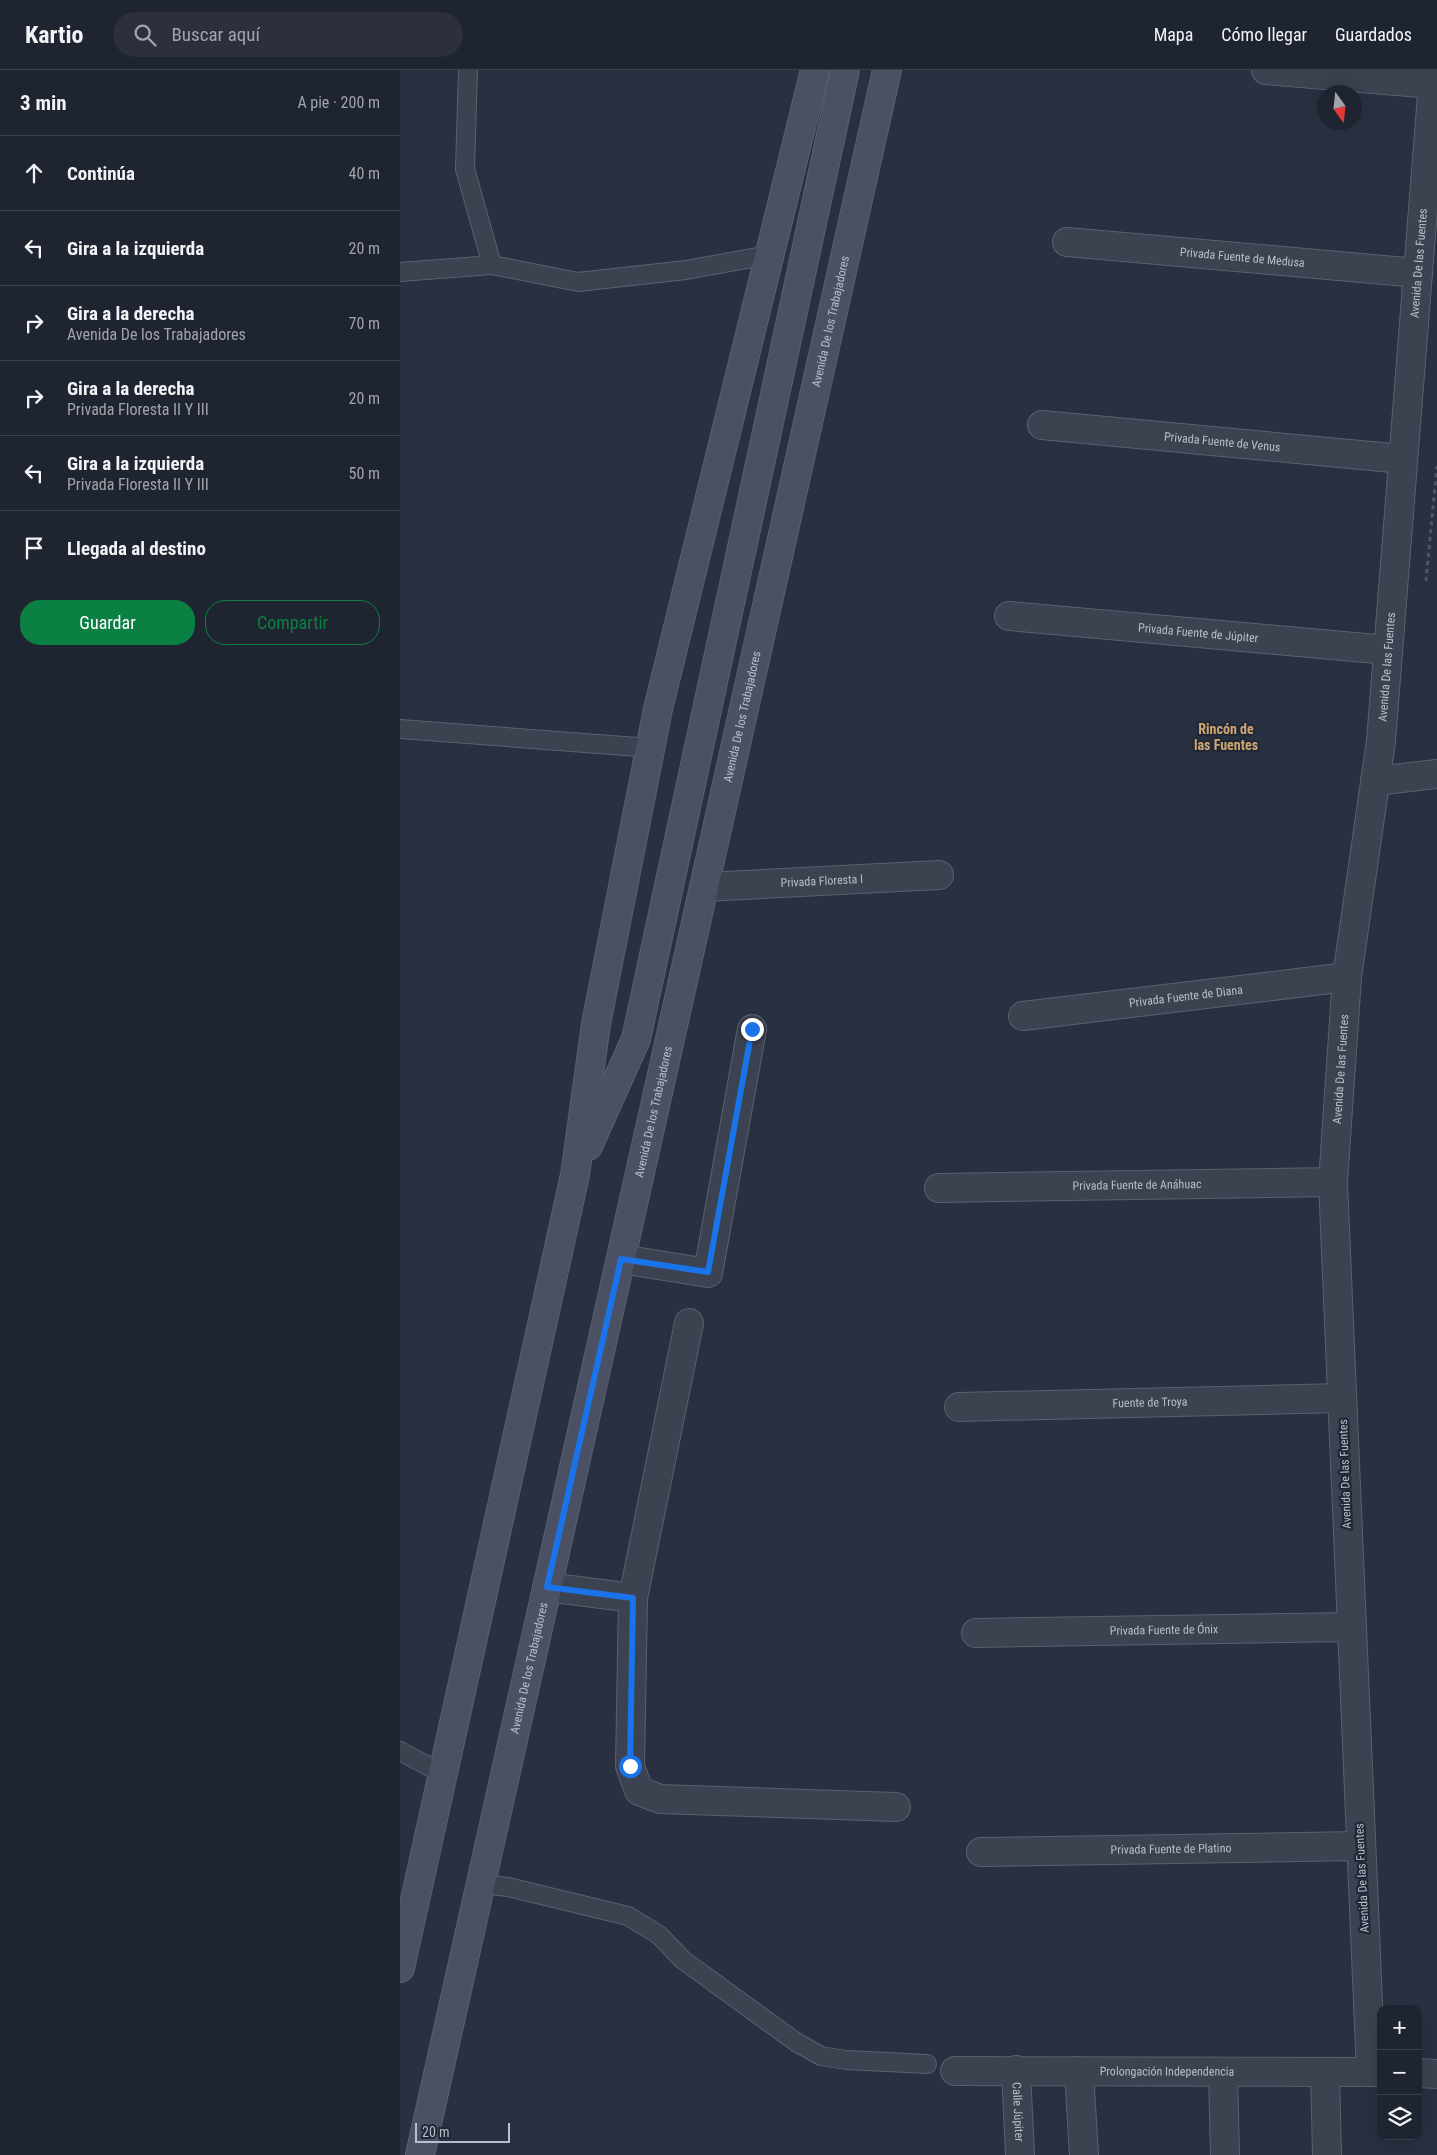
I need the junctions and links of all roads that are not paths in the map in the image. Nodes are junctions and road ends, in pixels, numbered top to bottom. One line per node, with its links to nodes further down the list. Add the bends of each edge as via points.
1 (468, 70): 10 (lane, via 465,169)
2 (815, 70): 9 (main road)
3 (845, 70): 27 (main road, via 636,1039)
4 (869, 70): 13 (main road)
5 (887, 70): 13 (main road, Avenida De los Trabajadores)
6 (1266, 70): 7 (street)
7 (1434, 77): 12 (street, Avenida De las Fuentes)
8 (1067, 242): 12 (street, Privada Fuente de Medusa)
9 (769, 256): 10 (lane, via 686,270 578,282); 19 (main road)
10 (492, 265): 11 (lane)
11 (400, 272)
12 (1418, 273): 15 (street, Avenida De las Fuentes)
13 (837, 292): 23 (main road, Avenida De los Trabajadores)
14 (1042, 426): 15 (street, Privada Fuente de Venus)
15 (1403, 459): 17 (street, Avenida De las Fuentes)
16 (1008, 616): 17 (street, Privada Fuente de Júpiter)
17 (1388, 650): 21 (street, Avenida De las Fuentes)
18 (400, 730): 19 (lane)
19 (651, 748): 27 (main road, via 596,1024)
20 (1437, 774): 21 (street)
21 (1375, 780): 24 (street, Avenida De las Fuentes)
22 (939, 875): 23 (street, Privada Floresta I)
23 (704, 887): 30 (main road, Avenida De los Trabajadores)
24 (1347, 978): 25 (street, Privada Fuente de Diana); 28 (street, Avenida De las Fuentes)
25 (1023, 1016)
26 (752, 1029): 30 (street, via 708,1272)
27 (575, 1175): 39 (main road)
28 (1333, 1182): 29 (street, Privada Fuente de Anáhuac); 32 (street, Avenida De las Fuentes)
29 (939, 1188)
30 (621, 1259): 34 (main road, Avenida De los Trabajadores)
31 (689, 1323): 35 (street)
32 (1342, 1398): 33 (street, Fuente de Troya); 36 (street, Avenida De las Fuentes)
33 (959, 1407)
34 (547, 1587): 35 (street); 43 (main road, Avenida De los Trabajadores)
35 (633, 1598): 40 (street, via 630,1766 639,1791 660,1799)
36 (1351, 1627): 37 (street, Privada Fuente de Ónix); 41 (street, Avenida De las Fuentes)
37 (976, 1632)
38 (400, 1751): 39 (lane)
39 (443, 1774): 44 (main road)
40 (896, 1806)
41 (1360, 1846): 42 (street, Privada Fuente de Platino); 51 (street, Avenida De las Fuentes)
42 (981, 1852)
43 (481, 1884): 45 (lane, via 508,1887 628,1916 659,1935 683,1960 796,2042 821,2056); 54 (main road, Avenida De los Trabajadores)
44 (400, 1968)
45 (927, 2064)
46 (1016, 2070): 47 (street, Prolongación Independencia); 48 (street, Prolongación Independencia); 55 (street, Calle Júpiter)
47 (955, 2071)
48 (1079, 2071): 49 (street, Prolongación Independencia); 56 (street)
49 (1223, 2072): 50 (street, Prolongación Independencia); 57 (street)
50 (1325, 2072): 51 (street, Prolongación Independencia); 58 (street)
51 (1376, 2072)
52 (1422, 2073): 53 (street)
53 (1437, 2074)
54 (420, 2155)
55 (1020, 2155)
56 (1084, 2155)
57 (1225, 2155)
58 (1327, 2155)

